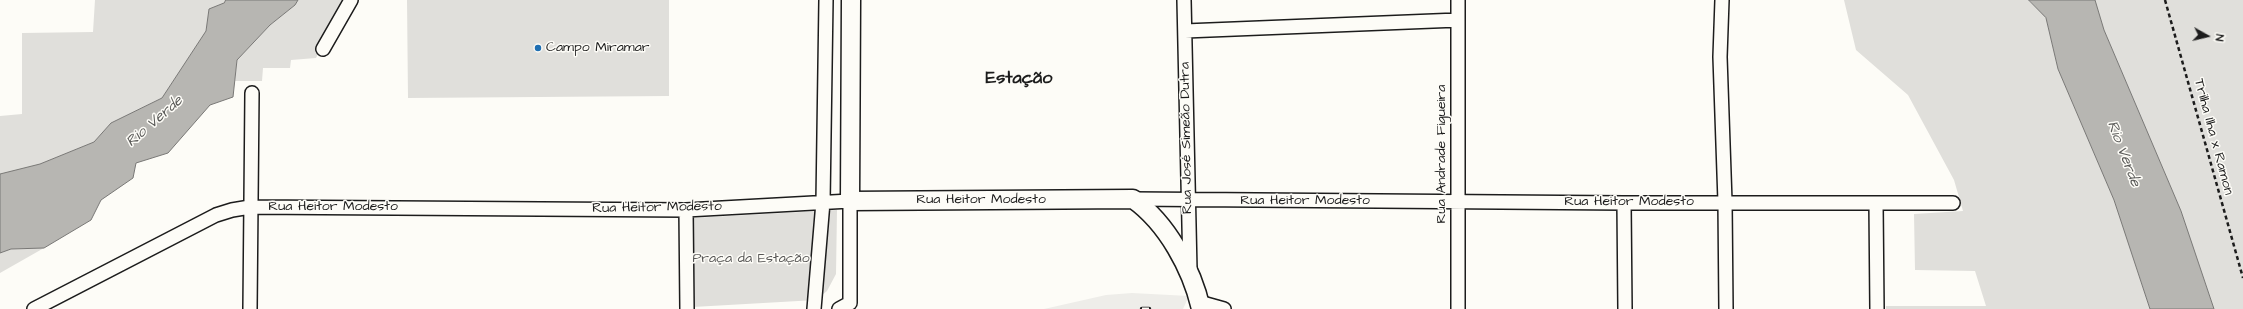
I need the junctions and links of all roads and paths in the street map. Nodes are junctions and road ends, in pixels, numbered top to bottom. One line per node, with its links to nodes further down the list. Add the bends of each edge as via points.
1 (351, 0): 10 (street)
2 (826, 0): 16 (street)
3 (851, 0): 13 (main road)
4 (1184, 0): 9 (street, Rua José Simeão Dutra)
5 (1458, 0): 8 (street, Rua Andrade Figueira)
6 (1722, 0): 17 (street, via 1720,57)
7 (2165, 0): 24 (path, Trilha Ilha x Ramon)
8 (1458, 20): 9 (street); 15 (street, Rua Andrade Figueira)
9 (1185, 31): 14 (street, Rua José Simeão Dutra)
10 (323, 49)
11 (252, 93): 21 (street)
12 (1133, 199): 13 (main road, Rua Heitor Modesto); 14 (street, Rua Heitor Modesto); 23 (main road, Rua José Simeão Dutra, via 1147,209 1170,238)
13 (850, 201): 16 (street, Rua Heitor Modesto); 30 (street, via 850,303)
14 (1188, 201): 15 (street, Rua Heitor Modesto); 23 (street, Rua José Simeão Dutra)
15 (1458, 201): 18 (street, Rua Heitor Modesto); 32 (street, Rua Andrade Figueira)
16 (823, 202): 22 (street, Rua Heitor Modesto); 29 (street)
17 (1725, 202): 18 (street, Rua Heitor Modesto); 20 (street, Rua Heitor Modesto); 34 (street)
18 (1624, 203): 33 (street)
19 (1953, 203): 20 (street, Rua Heitor Modesto)
20 (1876, 204): 35 (street)
21 (250, 207): 22 (street, Rua Heitor Modesto); 26 (street, Rua Heitor Modesto, via 216,216); 27 (street)
22 (686, 210): 28 (street)
23 (1190, 275): 25 (main road, Rua José Simeão Dutra)
24 (2243, 278)
25 (1200, 306): 31 (street)
26 (34, 309)
27 (250, 309)
28 (687, 309)
29 (814, 309)
30 (840, 309)
31 (1224, 309)
32 (1458, 309)
33 (1625, 309)
34 (1726, 309)
35 (1877, 309)

